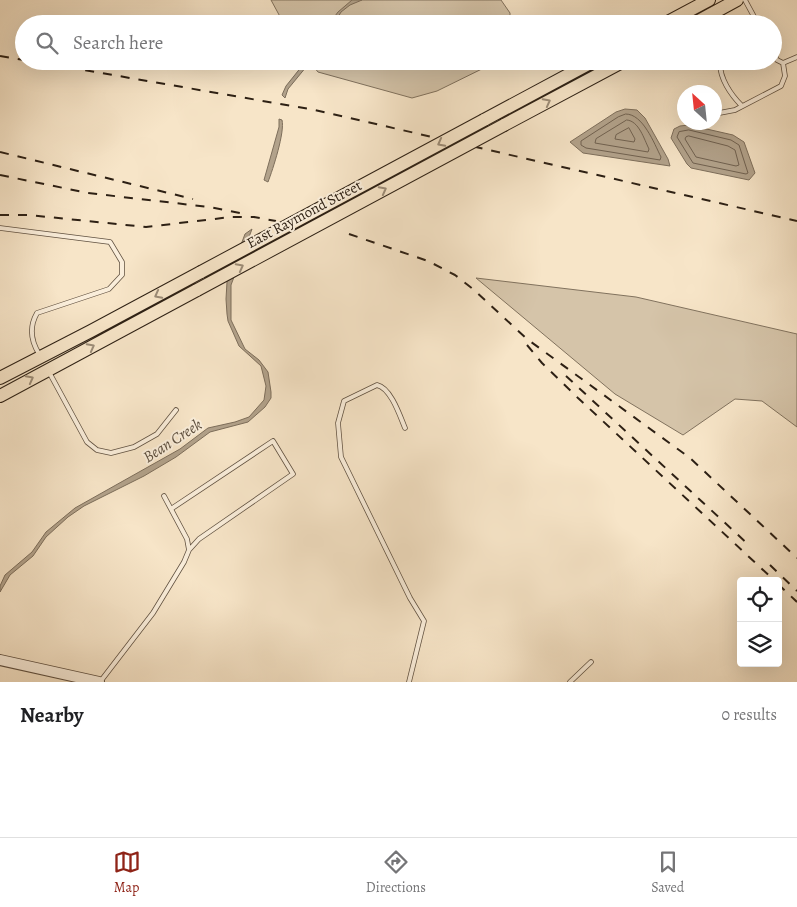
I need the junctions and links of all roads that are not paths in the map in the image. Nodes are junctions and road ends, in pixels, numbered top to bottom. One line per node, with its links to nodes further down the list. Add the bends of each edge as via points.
1 (709, 0): 4 (main road)
2 (737, 0): 5 (main road)
3 (745, 0): 6 (lane)
4 (681, 15)
5 (710, 15)
6 (753, 15)
7 (795, 58): 8 (lane); 9 (lane)
8 (783, 62): 13 (lane, via 785,76 781,86)
9 (797, 65)
10 (577, 70): 16 (main road, East Raymond Street, one-way to 16, bridge)
11 (607, 70): 17 (main road, East Raymond Street, one-way to 11, bridge)
12 (721, 70): 13 (lane, via 732,96)
13 (742, 106): 14 (lane)
14 (722, 112)
15 (0, 228): 16 (lane, via 110,242 122,262 122,275 109,289 37,313 32,321 32,343)
16 (40, 356): 17 (main road); 18 (main road, East Raymond Street)
17 (48, 370): 19 (main road, East Raymond Street, one-way to 17); 20 (lane, via 87,442 97,450 111,453 134,447 157,434)
18 (0, 378)
19 (0, 396)
20 (176, 410)
21 (405, 428): 28 (lane, via 388,393 377,385 344,402 338,422 341,457 424,621)
22 (164, 496): 23 (lane)
23 (171, 509): 24 (lane, via 187,539); 24 (lane, via 273,441 293,474 198,539)
24 (189, 550): 27 (lane, via 153,613)
25 (0, 660): 27 (street)
26 (591, 662): 29 (lane)
27 (99, 682)
28 (409, 682)
29 (570, 682)

